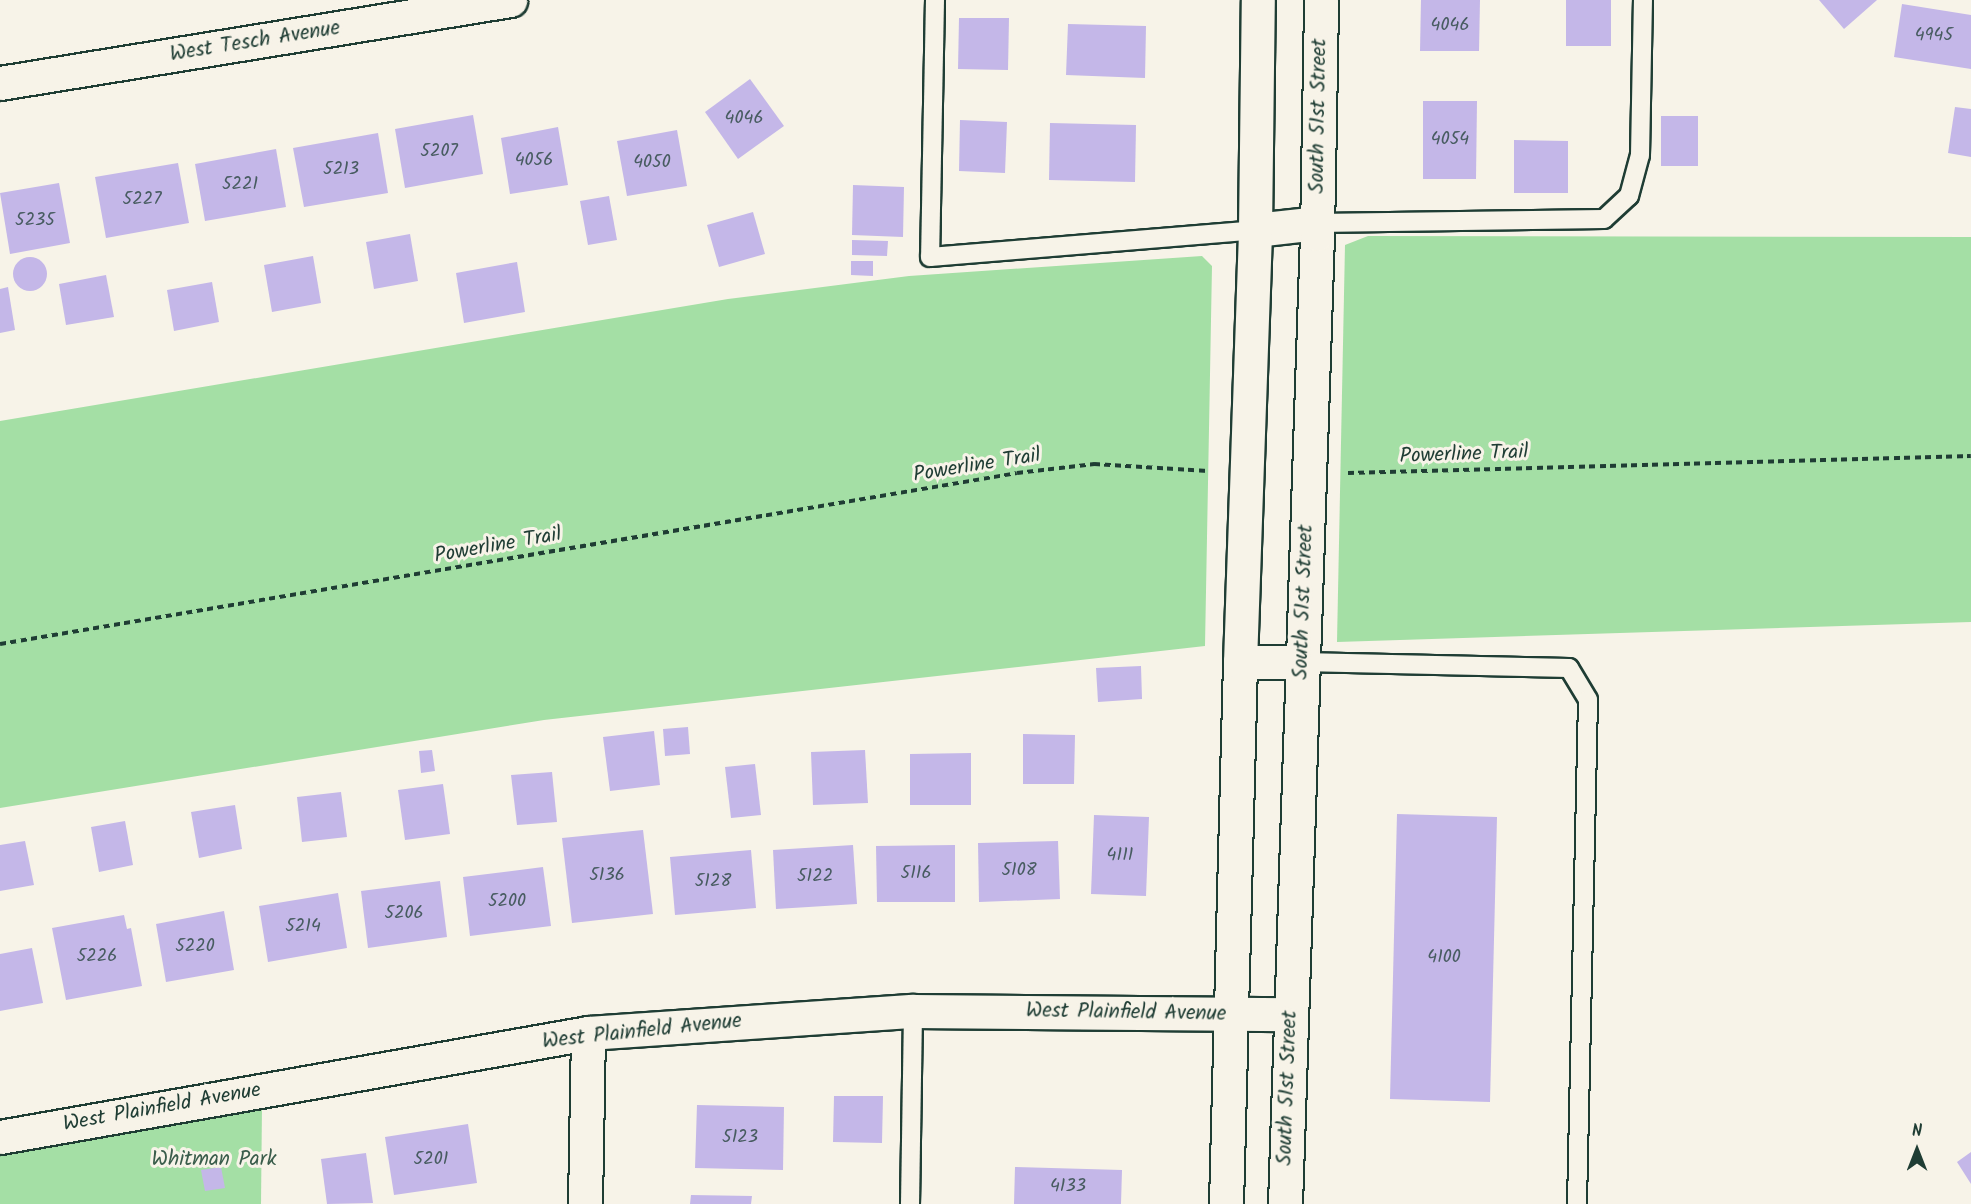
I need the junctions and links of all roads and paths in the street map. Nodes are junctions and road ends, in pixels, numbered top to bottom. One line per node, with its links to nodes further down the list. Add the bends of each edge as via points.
1 (510, 0): 6 (street, West Tesch Avenue)
2 (935, 0): 8 (lane, via 930,257)
3 (1258, 0): 8 (street)
4 (1321, 0): 7 (street, South 51st Street)
5 (1643, 0): 7 (lane, via 1640,155 1629,196 1604,219)
6 (0, 83)
7 (1317, 224): 8 (street); 11 (street, South 51st Street)
8 (1255, 230): 10 (street)
9 (1971, 456): 11 (path, Powerline Trail, via 1359,473)
10 (1247, 470): 12 (path, Powerline Trail, via 1192,471 1094,464 1017,473); 13 (street)
11 (1309, 471): 14 (street, South 51st Street)
12 (0, 644)
13 (1240, 662): 14 (street); 16 (street)
14 (1302, 662): 17 (street, South 51st Street); 24 (lane, via 1569,668 1588,700)
15 (913, 1011): 16 (street, West Plainfield Avenue); 18 (street, West Plainfield Avenue); 21 (lane)
16 (1231, 1014): 17 (street, West Plainfield Avenue); 22 (street)
17 (1291, 1014): 23 (street, South 51st Street)
18 (588, 1033): 19 (street, West Plainfield Avenue); 20 (street)
19 (0, 1137)
20 (585, 1204)
21 (910, 1204)
22 (1226, 1204)
23 (1285, 1204)
24 (1577, 1204)

